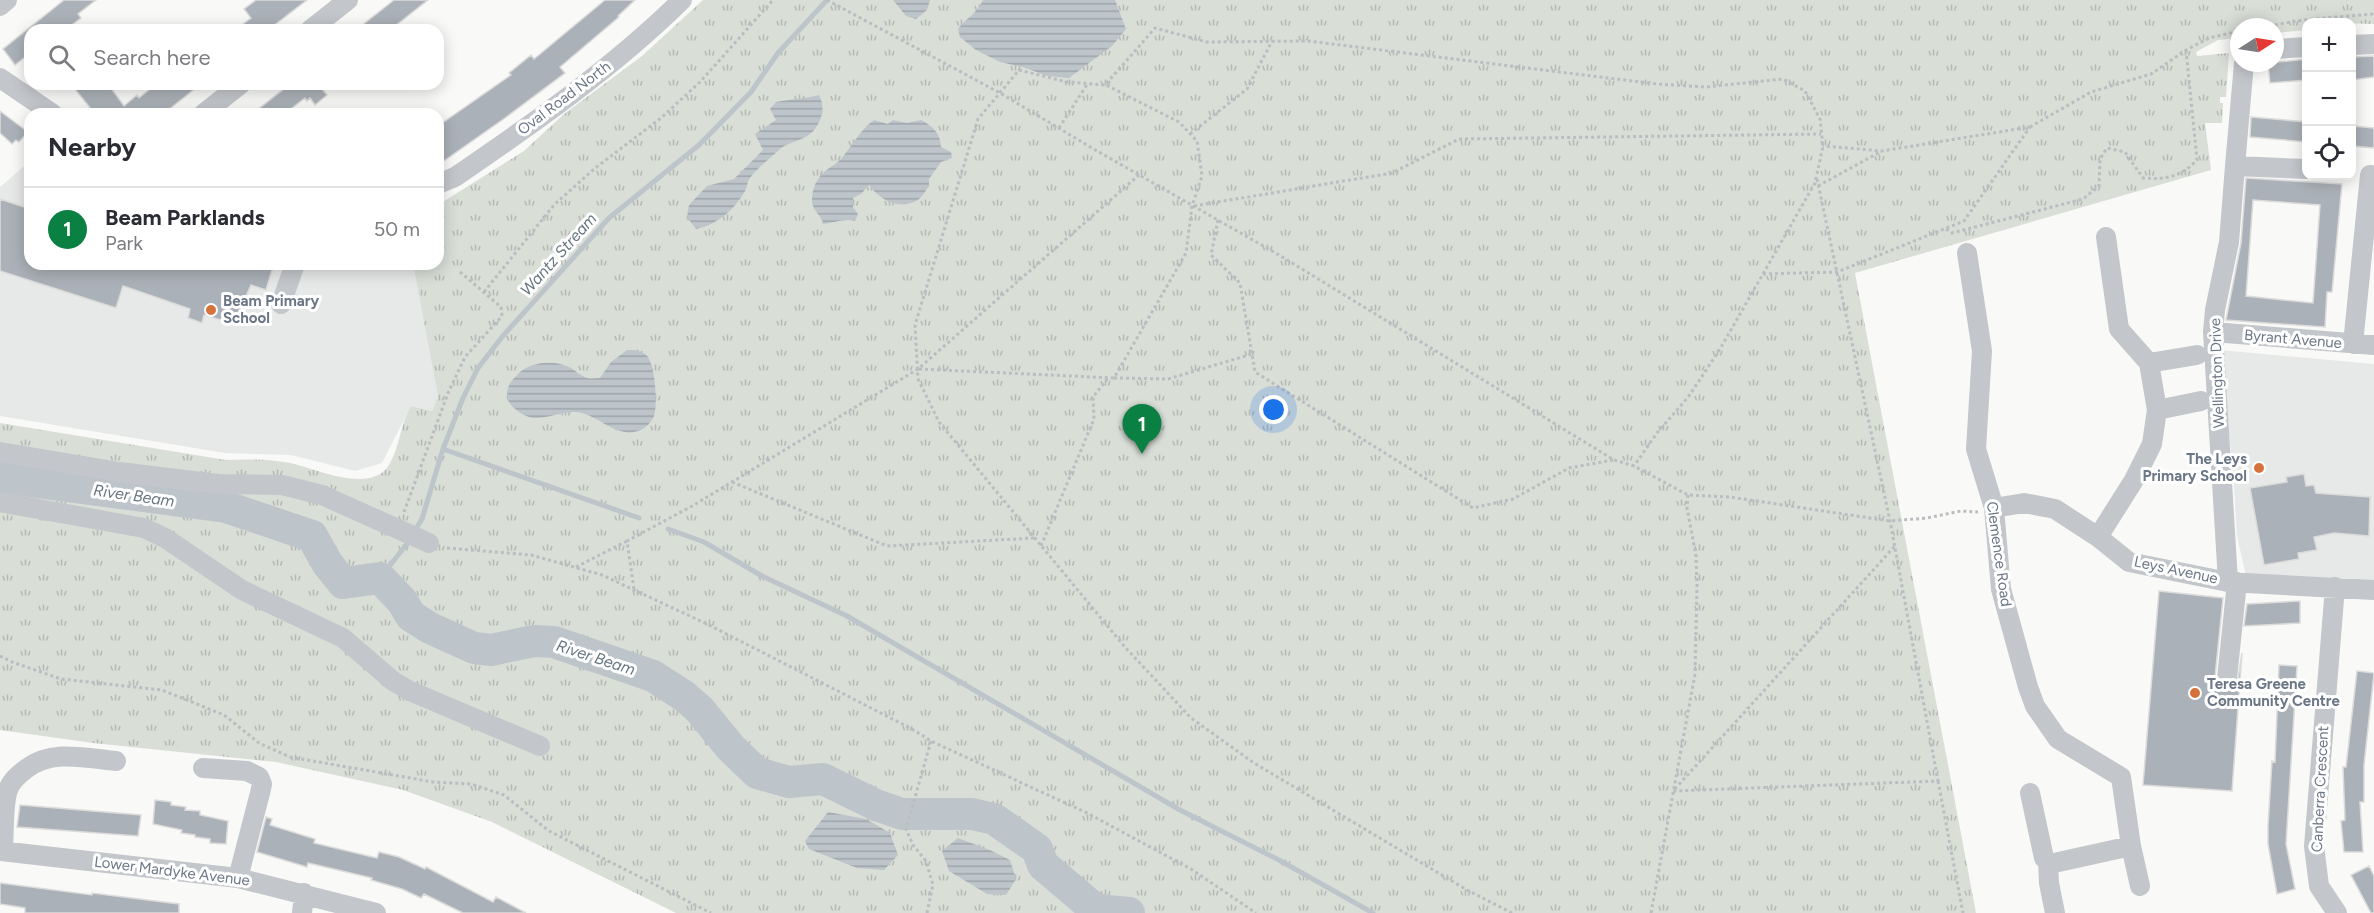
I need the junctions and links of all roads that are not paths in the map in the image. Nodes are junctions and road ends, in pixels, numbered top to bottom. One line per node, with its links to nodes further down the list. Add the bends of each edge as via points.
1 (7, 0): 4 (street)
2 (348, 0): 5 (street)
3 (682, 0): 18 (street, Oval Road North, via 646,36 555,107)
4 (0, 6)
5 (318, 24)
6 (2374, 44): 7 (street)
7 (2356, 45)
8 (2302, 47): 9 (street)
9 (2284, 48)
10 (2243, 72): 15 (street, Wellington Drive)
11 (0, 78): 13 (street)
12 (233, 90): 14 (street)
13 (44, 108)
14 (211, 108)
15 (2235, 166): 16 (street); 23 (street, Wellington Drive, via 2229,242)
16 (2302, 169)
17 (2365, 175): 24 (street)
18 (444, 182)
19 (2106, 237): 27 (street, via 2120,329)
20 (1967, 253): 32 (street, Clemence Road, via 1982,351 1976,449)
21 (293, 270): 22 (street)
22 (281, 304)
23 (2213, 333): 24 (street, Byrant Avenue); 35 (street, Wellington Drive)
24 (2353, 344): 25 (street, Byrant Avenue)
25 (2374, 345)
26 (2197, 355): 27 (street)
27 (2149, 363): 29 (street)
28 (2201, 401): 29 (street)
29 (2157, 410): 33 (street, via 2152,444)
30 (0, 452): 34 (street, via 119,472 218,483 282,485 322,495)
31 (0, 502): 39 (street, via 144,528 242,590 343,638 410,692)
32 (1994, 507): 33 (street, Leys Avenue, via 2024,503 2055,509); 43 (street, Clemence Road, via 2001,589 2035,706 2058,739 2121,777)
33 (2098, 537): 35 (street, Leys Avenue, via 2129,561)
34 (429, 543)
35 (2233, 582): 36 (street, Leys Avenue); 38 (street, Wellington Drive)
36 (2335, 587): 37 (street, Leys Avenue); 52 (street, Canberra Crescent, via 2314,846 2319,886)
37 (2374, 590)
38 (2227, 678)
39 (540, 746)
40 (116, 761): 44 (street, via 58,756 35,762 16,776 7,791)
41 (203, 768): 46 (street, via 247,771 260,777 262,784)
42 (2030, 793): 45 (street)
43 (2131, 846): 45 (street); 47 (street, Clemence Road)
44 (2, 851): 46 (street, Lower Mardyke Avenue)
45 (2048, 862): 51 (street)
46 (238, 878): 48 (street, Lower Mardyke Avenue)
47 (2140, 886)
48 (304, 893): 49 (street); 50 (street, Lower Mardyke Avenue)
49 (302, 913)
50 (376, 913)
51 (2055, 913)
52 (2337, 913)

